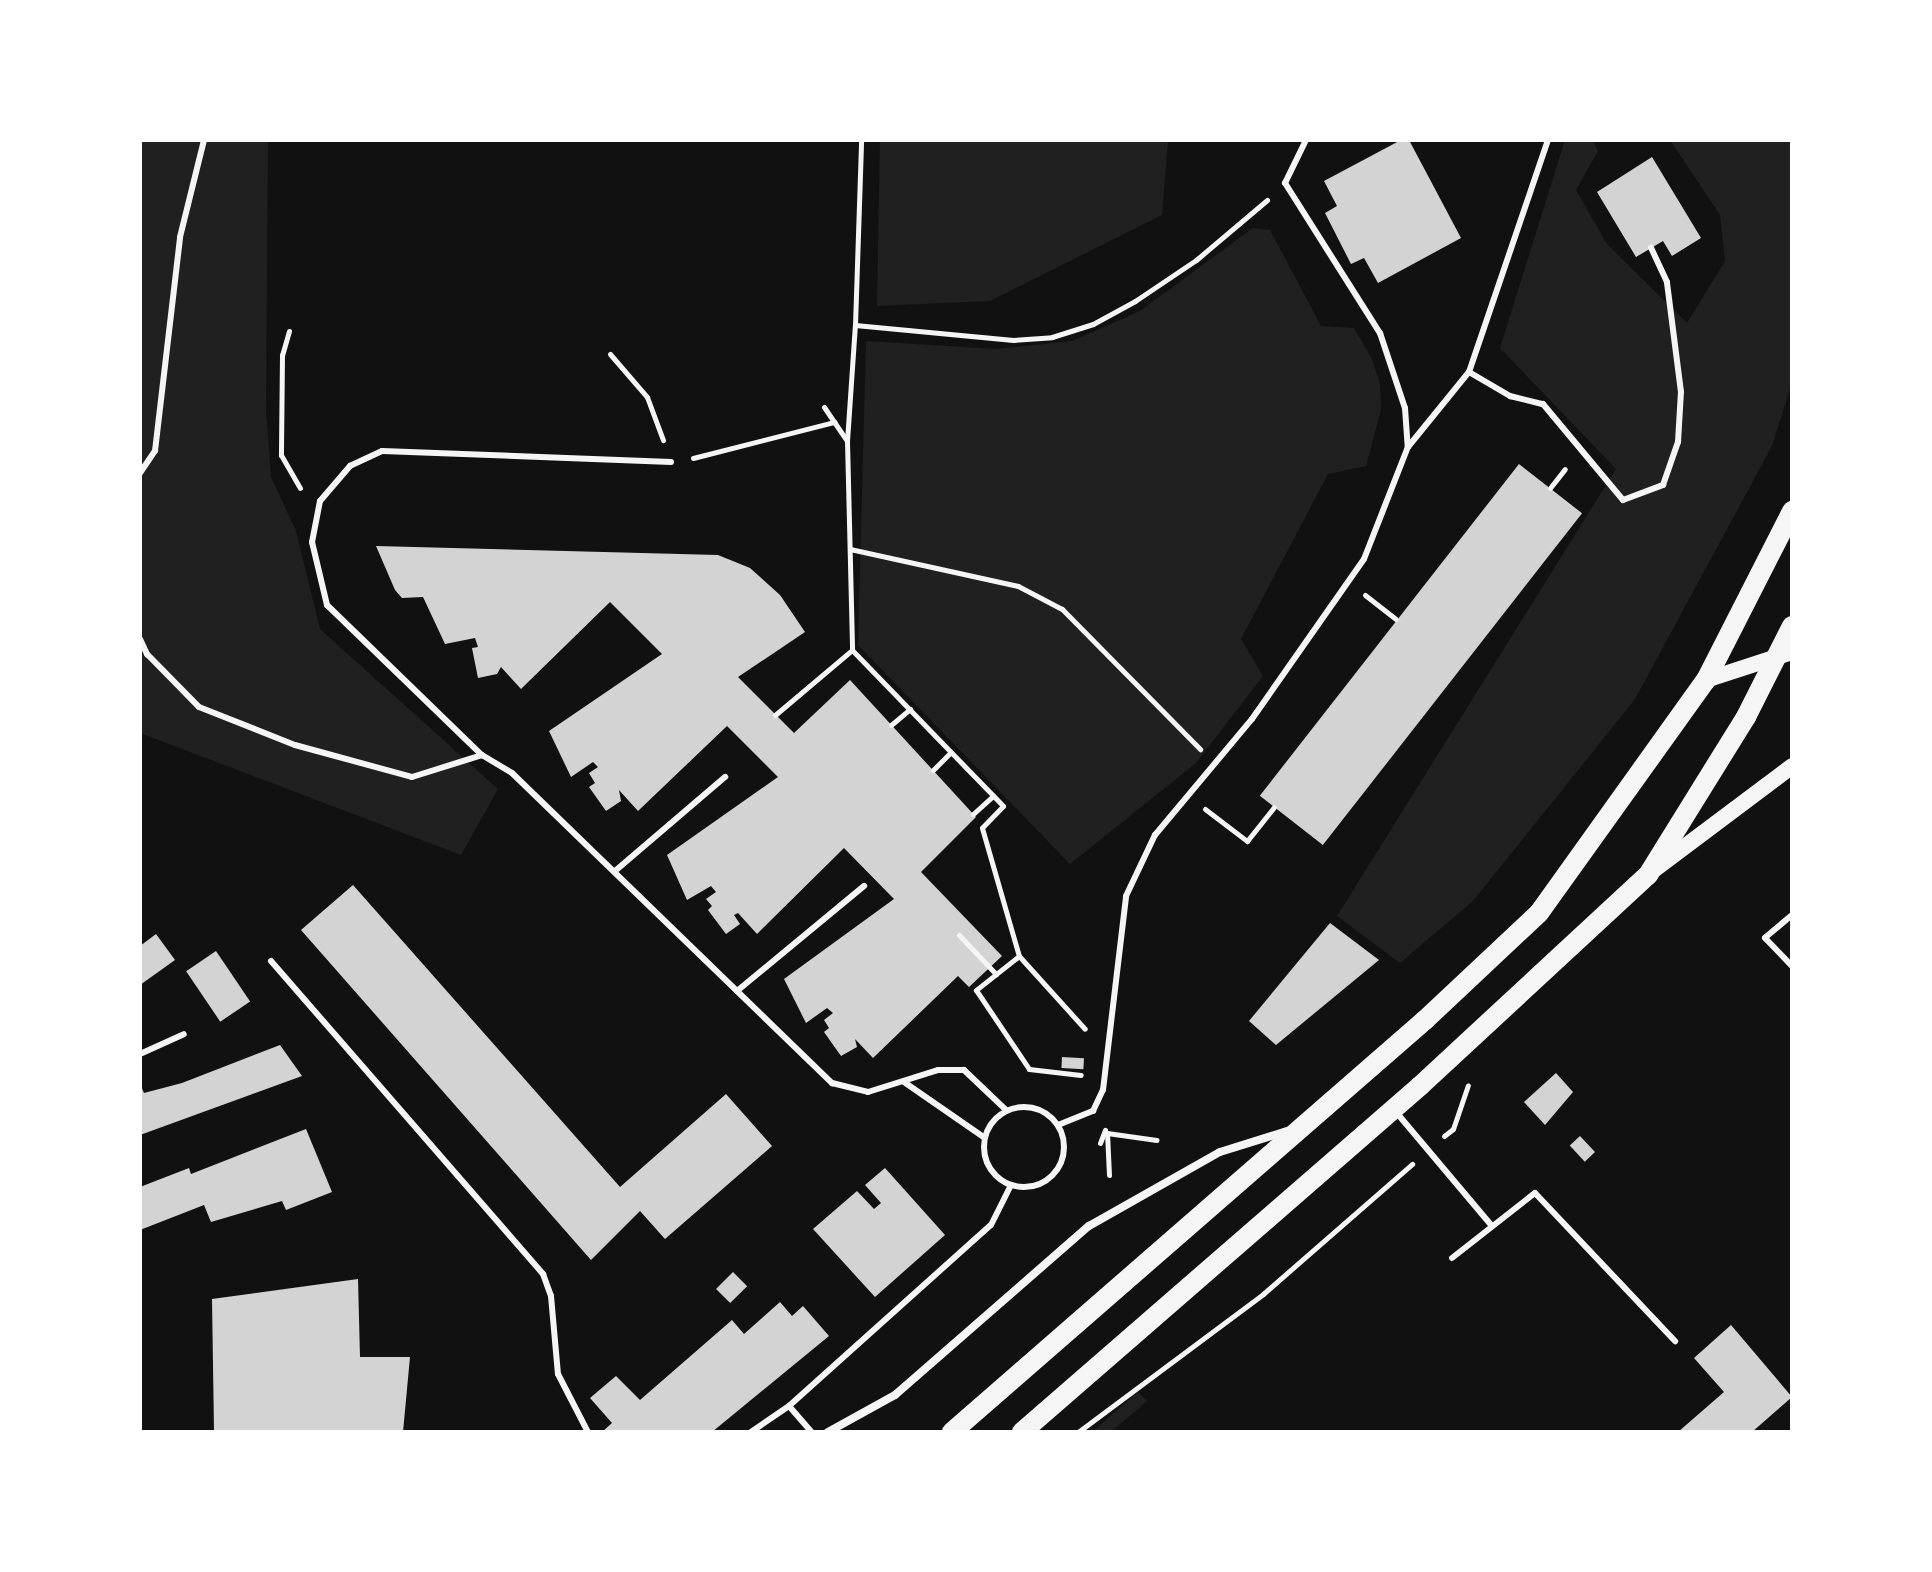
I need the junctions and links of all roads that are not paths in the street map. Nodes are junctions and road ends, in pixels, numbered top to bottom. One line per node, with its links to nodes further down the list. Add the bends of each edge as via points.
1 (204, 140): 8 (lane, via 180,237 155,451)
2 (1306, 140): 6 (lane, via 1285,183 1380,333 1405,408)
3 (1548, 140): 5 (lane)
4 (1651, 248): 5 (lane, via 1667,282 1681,392 1678,442 1663,485 1623,500 1543,404 1510,396)
5 (1469, 372): 6 (lane)
6 (1408, 447): 29 (lane, via 1364,559 1214,764 1155,835 1126,896 1103,1090 1093,1111)
7 (671, 462): 14 (lane, via 382,451 350,466 320,501 312,542 327,605)
8 (140, 473)
9 (1792, 511): 13 (main road)
10 (1792, 626): 12 (main road)
11 (140, 639): 14 (lane, via 147,654 199,707 295,745 412,777)
12 (1785, 653): 13 (main road); 18 (main road)
13 (1706, 680): 30 (main road, via 1539,913 1425,1020)
14 (482, 755): 17 (lane, via 512,773)
15 (1792, 766): 18 (main road)
16 (725, 777): 17 (lane)
17 (615, 871): 23 (lane)
18 (1648, 875): 27 (main road)
19 (864, 886): 23 (lane)
20 (1792, 915): 22 (lane, via 1765,938)
21 (271, 961): 37 (lane, via 543,1274 551,1296 558,1374)
22 (1792, 966)
23 (737, 991): 26 (lane, via 832,1083 868,1092)
24 (184, 1034): 25 (lane)
25 (140, 1054)
26 (904, 1082): 28 (lane, via 938,1070 964,1070); 31 (lane)
27 (1394, 1109): 33 (lane); 42 (main road)
28 (1007, 1111): 29 (lane, via 1036,1109); 31 (lane)
29 (1058, 1125): 32 (lane, via 1064,1141 1056,1172 1043,1183)
30 (1296, 1128): 40 (street, via 1220,1152 1089,1226 895,1395); 41 (main road)
31 (985, 1138): 32 (lane, via 989,1166)
32 (1011, 1185): 36 (lane, via 991,1225)
33 (1491, 1225): 34 (lane); 35 (lane, via 1535,1193)
34 (1452, 1258)
35 (1675, 1341)
36 (789, 1406): 38 (lane); 39 (lane)
37 (588, 1432)
38 (751, 1432)
39 (812, 1432)
40 (828, 1432)
41 (952, 1432)
42 (1022, 1432)

